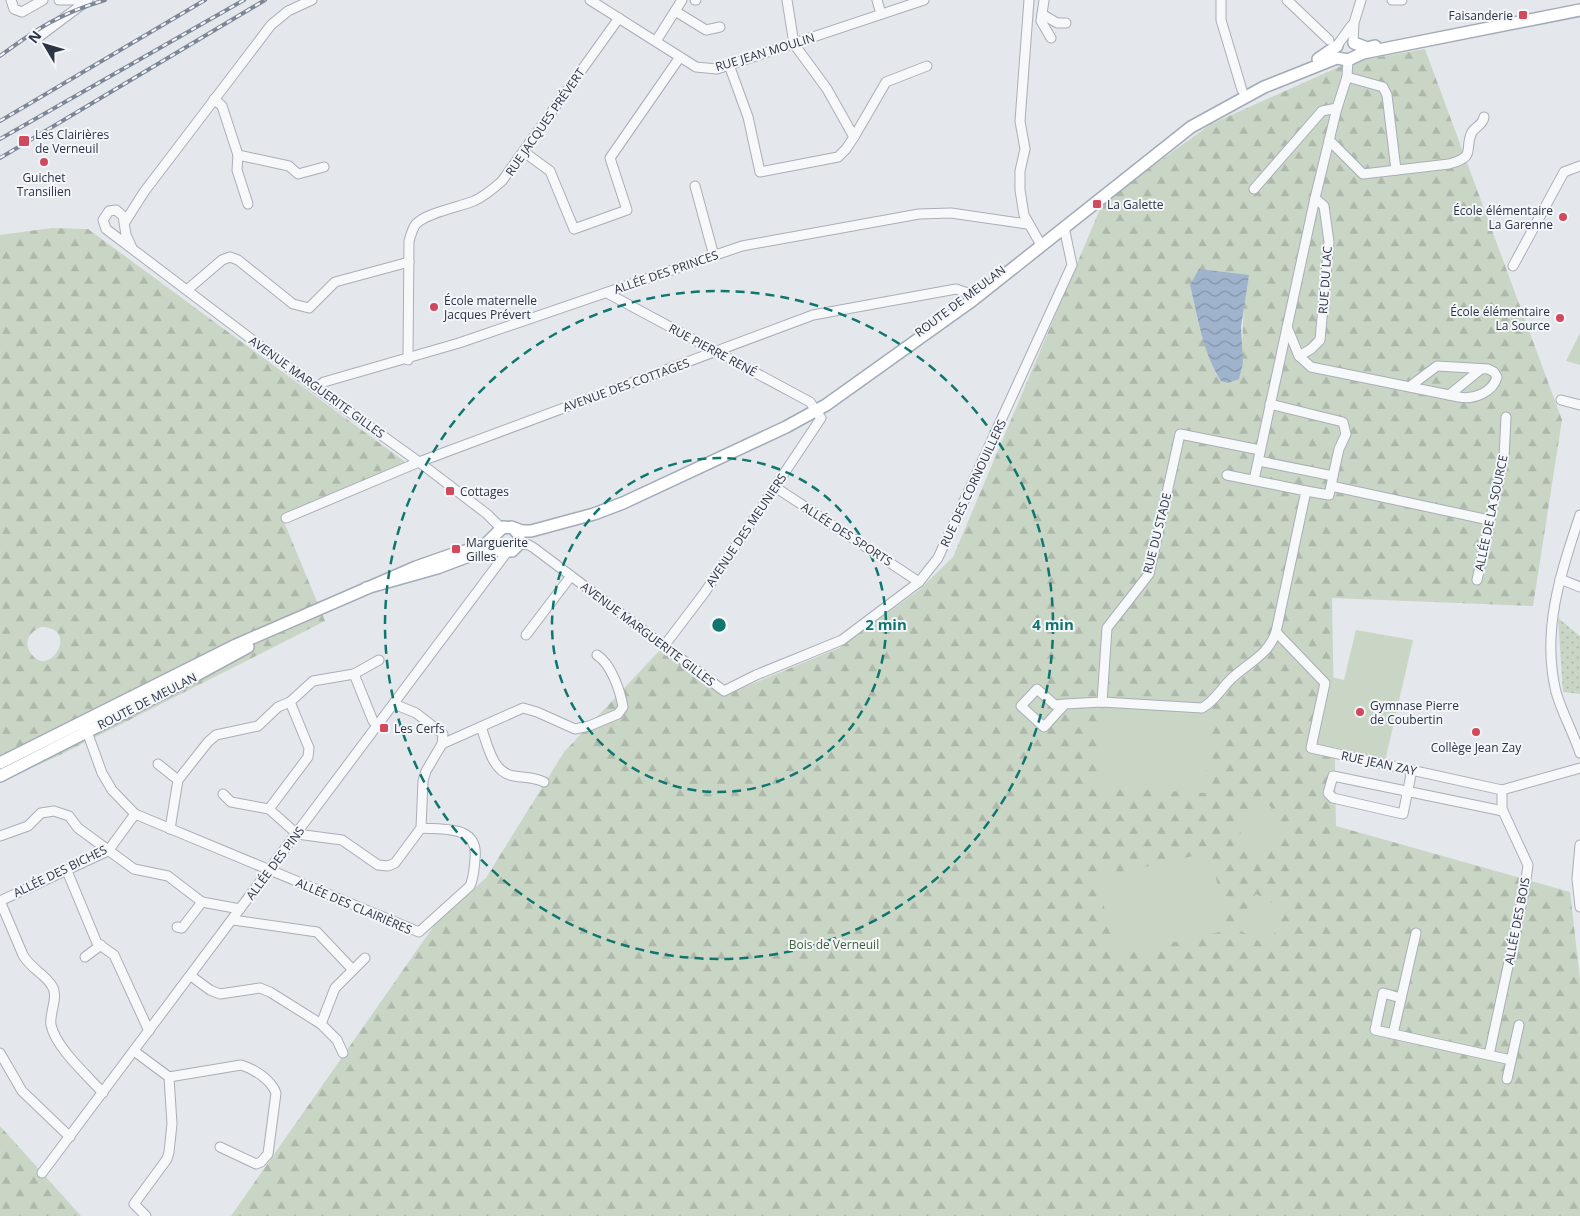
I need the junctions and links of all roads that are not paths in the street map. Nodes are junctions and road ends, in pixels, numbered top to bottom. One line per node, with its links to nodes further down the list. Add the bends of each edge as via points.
1 (12, 0): 2 (street, via 13,8 22,12)
2 (43, 0)
3 (58, 0): 4 (street)
4 (87, 0): 30 (street)
5 (312, 0): 41 (street, via 288,11 271,26)
6 (590, 0): 24 (street, RUE JEAN MOULIN)
7 (682, 0): 19 (street)
8 (787, 0): 34 (street)
9 (877, 0): 21 (street)
10 (924, 0): 21 (street, RUE JEAN MOULIN)
11 (1029, 0): 58 (street, via 1020,122 1025,149 1020,171 1022,207)
12 (1044, 0): 22 (street)
13 (1221, 0): 40 (street, via 1221,20)
14 (1287, 0): 33 (street)
15 (1361, 0): 26 (street)
16 (1392, 0): 17 (street)
17 (1402, 0)
18 (1580, 5): 23 (main road)
19 (675, 10): 27 (street, via 706,30); 31 (street)
20 (1580, 10): 23 (main road)
21 (882, 14): 34 (street, RUE JEAN MOULIN)
22 (1042, 14): 25 (street, via 1057,23); 29 (street)
23 (1547, 17): 28 (main road)
24 (618, 18): 31 (street, RUE JEAN MOULIN); 46 (street, RUE JACQUES PRÉVERT)
25 (1066, 23)
26 (1354, 23): 32 (street); 33 (street)
27 (720, 27)
28 (1466, 34): 32 (main road, via 1410,39 1366,48); 36 (main road, ROUTE DE MEULAN)
29 (1051, 38)
30 (36, 39)
31 (656, 41): 35 (street, RUE JEAN MOULIN)
32 (1353, 42): 33 (main road); 36 (main road, via 1356,49)
33 (1335, 43): 36 (main road, via 1336,53); 40 (main road, ROUTE DE MEULAN, via 1320,58)
34 (794, 44): 37 (street, RUE JEAN MOULIN); 44 (street, via 827,89)
35 (680, 57): 37 (street, RUE JEAN MOULIN, via 706,69); 46 (street, via 610,158 627,210 574,229 550,171)
36 (1348, 58): 39 (street); 59 (main road, ROUTE DE MEULAN, via 1337,58 1273,83 1206,118)
37 (729, 66): 44 (street, via 748,117 760,172 838,156)
38 (927, 66): 44 (street, via 886,82)
39 (1347, 77): 42 (street); 50 (street, via 1383,87 1387,94)
40 (1242, 90): 61 (main road, ROUTE DE MEULAN, via 1186,123)
41 (214, 99): 47 (street, via 222,106); 53 (street)
42 (1337, 108): 45 (street); 52 (street, via 1322,112)
43 (1484, 117): 50 (street, via 1472,132 1469,153 1460,161)
44 (854, 136)
45 (1329, 140): 50 (street, via 1363,174); 54 (street)
46 (524, 152): 64 (street, RUE JACQUES PRÉVERT, via 490,192 417,223 411,231)
47 (238, 156): 49 (street, via 289,166 298,174); 55 (street, via 238,170)
48 (1580, 166): 65 (street, via 1564,172)
49 (324, 167)
50 (1396, 170)
51 (695, 186): 63 (street)
52 (1254, 189)
53 (144, 192): 56 (street); 57 (street)
54 (1315, 198): 69 (street); 71 (street, RUE DU LAC, via 1324,206 1329,242 1320,340)
55 (248, 204)
56 (116, 210): 57 (street, via 122,214); 60 (street, via 109,211 104,217 103,224)
57 (124, 223): 60 (street, via 118,231); 62 (street)
58 (1027, 224): 61 (street); 63 (street, ALLÉE DES PRINCES, via 952,212 919,214 742,246)
59 (1064, 227): 61 (main road, ROUTE DE MEULAN); 101 (street, RUE DES CORNOUILLERS, via 1072,265 951,533 938,558)
60 (109, 231): 62 (street, AVENUE MARGUERITE GILLES)
61 (1040, 242): 68 (main road, ROUTE DE MEULAN)
62 (132, 248): 66 (street, AVENUE MARGUERITE GILLES)
63 (714, 256): 67 (street, ALLÉE DES PRINCES)
64 (409, 262): 66 (street, via 335,282 309,308 293,304 230,257 222,260); 72 (street, RUE JACQUES PRÉVERT)
65 (1513, 266)
66 (188, 290): 75 (street, AVENUE MARGUERITE GILLES)
67 (607, 293): 70 (street, RUE PIERRE RENÉ); 72 (street, ALLÉE DES PRINCES)
68 (971, 298): 70 (street, AVENUE DES COTTAGES, via 956,289 813,315); 80 (main road, ROUTE DE MEULAN)
69 (1287, 326): 71 (street); 78 (street)
70 (716, 352): 80 (street, RUE PIERRE RENÉ, via 810,402); 84 (street, AVENUE DES COTTAGES)
71 (1299, 356): 74 (street, via 1310,367)
72 (408, 360): 75 (street, ALLÉE DES PRINCES, via 324,382)
73 (1481, 369): 74 (street, via 1437,366); 76 (street); 76 (street, via 1494,372 1497,377 1489,390 1467,398)
74 (1409, 387): 76 (street)
75 (316, 388): 84 (street, AVENUE MARGUERITE GILLES)
76 (1449, 395)
77 (1561, 400): 79 (street)
78 (1270, 404): 82 (street); 87 (street, via 1342,422 1346,434 1339,448)
79 (1580, 405)
80 (814, 409): 88 (street, AVENUE DES MEUNIERS, via 820,418); 94 (main road, ROUTE DE MEULAN, via 622,498)
81 (1506, 417): 92 (street, ALLÉE DE LA SOURCE, via 1504,457)
82 (1260, 450): 83 (street); 113 (street, RUE DU STADE, via 1180,434 1149,574 1107,628)
83 (1259, 461): 86 (street); 87 (street)
84 (419, 462): 91 (street, AVENUE DES COTTAGES); 93 (street, AVENUE MARGUERITE GILLES, via 487,514)
85 (1227, 475): 86 (street)
86 (1254, 480): 89 (street)
87 (1332, 481): 89 (street, via 1329,495); 92 (street)
88 (775, 487): 101 (street, ALLÉE DES SPORTS); 107 (street, AVENUE DES MEUNIERS, via 705,592)
89 (1306, 491): 105 (street)
90 (1580, 515): 100 (street)
91 (286, 518)
92 (1489, 520): 99 (street, ALLÉE DE LA SOURCE)
93 (502, 530): 94 (main road); 95 (main road, via 518,532); 97 (main road, via 496,545); 103 (main road, ROUTE DE MEULAN, via 484,546 443,557)
94 (537, 530): 95 (main road, ROUTE DE MEULAN); 96 (street)
95 (519, 543): 96 (street, AVENUE MARGUERITE GILLES); 97 (main road, via 514,549)
96 (534, 548): 98 (street, AVENUE MARGUERITE GILLES)
97 (504, 551): 103 (main road, ROUTE DE MEULAN, via 485,550 437,568); 114 (street, ALLÉE DES PINS)
98 (571, 576): 106 (street, AVENUE MARGUERITE GILLES); 107 (street, AVENUE MARGUERITE GILLES)
99 (1477, 580)
100 (1560, 580): 102 (street); 121 (street, via 1553,606 1550,640 1554,676 1560,704)
101 (919, 582): 111 (street, RUE DES CORNOUILLERS, via 842,640)
102 (1580, 587)
103 (366, 588): 104 (main road, ROUTE DE MEULAN)
104 (291, 622): 116 (main road, ROUTE DE MEULAN, via 196,663); 119 (main road, ROUTE DE MEULAN)
105 (1276, 632): 113 (street, via 1266,652 1231,679 1213,702 1202,708); 125 (street, RUE JEAN ZAY, via 1325,683 1311,748)
106 (526, 635)
107 (664, 646): 111 (street, AVENUE MARGUERITE GILLES)
108 (596, 655): 118 (street, via 605,660 621,700 623,707 618,714 575,729 523,708)
109 (379, 660): 110 (street)
110 (354, 674): 112 (street, via 313,681); 117 (street, via 373,721)
111 (724, 691)
112 (290, 702): 127 (street, via 278,707 258,726 216,735); 132 (street, via 309,748 308,757)
113 (1102, 702): 115 (street)
114 (394, 704): 117 (street, ALLÉE DES PINS); 120 (street, via 427,720 443,734)
115 (1065, 704): 115 (street, via 1044,727 1021,706 1037,690 1055,705)
116 (79, 723): 119 (street, ALLÉE DES CLAIRIÈRES); 122 (main road, ROUTE DE MEULAN)
117 (378, 725): 137 (street, ALLÉE DES PINS)
118 (481, 727): 120 (street); 128 (street, via 501,771)
119 (84, 734): 126 (main road, ROUTE DE MEULAN); 134 (street, ALLÉE DES CLAIRIÈRES, via 112,790)
120 (442, 744): 135 (street, via 423,781)
121 (1580, 753)
122 (0, 763)
123 (158, 764): 127 (street)
124 (1580, 768): 129 (street, RUE JEAN ZAY)
125 (1412, 770): 129 (street, RUE JEAN ZAY); 130 (street)
126 (0, 776)
127 (178, 780): 136 (street)
128 (544, 782)
129 (1502, 790): 133 (street, ALLÉE DES BOIS)
130 (1407, 792): 130 (street, via 1403,814 1333,798 1328,793 1333,776); 133 (street)
131 (223, 794): 132 (street, via 231,802)
132 (268, 809): 137 (street)
133 (1503, 811): 163 (street, ALLÉE DES BOIS, via 1528,865)
134 (135, 814): 136 (street, ALLÉE DES CLAIRIÈRES); 140 (street, ALLÉE DES BICHES)
135 (421, 828): 137 (street, via 395,863 388,866 372,862 342,840); 142 (street, ALLÉE DES CLAIRIÈRES, via 462,832 470,836 476,852 470,886 419,932)
136 (170, 829): 142 (street, ALLÉE DES CLAIRIÈRES)
137 (297, 834): 142 (street, ALLÉE DES PINS)
138 (0, 836): 140 (street, via 28,826 41,813 54,811 69,816 78,828)
139 (1580, 845): 145 (street)
140 (108, 851): 141 (street, ALLÉE DES BICHES); 144 (street, via 134,869 168,876)
141 (67, 871): 143 (street, ALLÉE DES BICHES); 150 (street, via 97,943)
142 (270, 871): 146 (street, ALLÉE DES PINS)
143 (0, 901): 167 (street, via 28,964 53,986 51,1023 59,1043)
144 (202, 902): 146 (street); 148 (street, via 182,928)
145 (1579, 907)
146 (240, 909): 147 (street, ALLÉE DES PINS)
147 (233, 920): 153 (street, via 317,932); 154 (street, ALLÉE DES PINS)
148 (177, 927)
149 (1416, 934): 155 (street)
150 (101, 945): 151 (street); 158 (street, via 114,955)
151 (85, 957)
152 (365, 958): 153 (street)
153 (352, 969): 156 (street, via 335,988)
154 (191, 976): 156 (street, via 220,994 260,988); 158 (street, ALLÉE DES PINS)
155 (1402, 998): 159 (street); 159 (street, via 1382,993 1375,1030)
156 (321, 1024): 162 (street, via 337,1040)
157 (1519, 1025): 164 (street)
158 (149, 1031): 160 (street, ALLÉE DES PINS)
159 (1394, 1034): 163 (street)
160 (134, 1051): 165 (street); 167 (street, ALLÉE DES PINS)
161 (0, 1052): 168 (street, via 22,1090)
162 (343, 1053)
163 (1489, 1056): 164 (street)
164 (1511, 1060): 166 (street)
165 (169, 1077): 169 (street, via 241,1065 250,1067 273,1085 276,1093 268,1154 256,1164); 171 (street, via 172,1124 169,1152 134,1204)
166 (1507, 1079)
167 (103, 1093): 168 (street, ALLÉE DES PINS)
168 (70, 1137): 170 (street, ALLÉE DES PINS)
169 (220, 1147)
170 (42, 1173)
171 (146, 1216)

